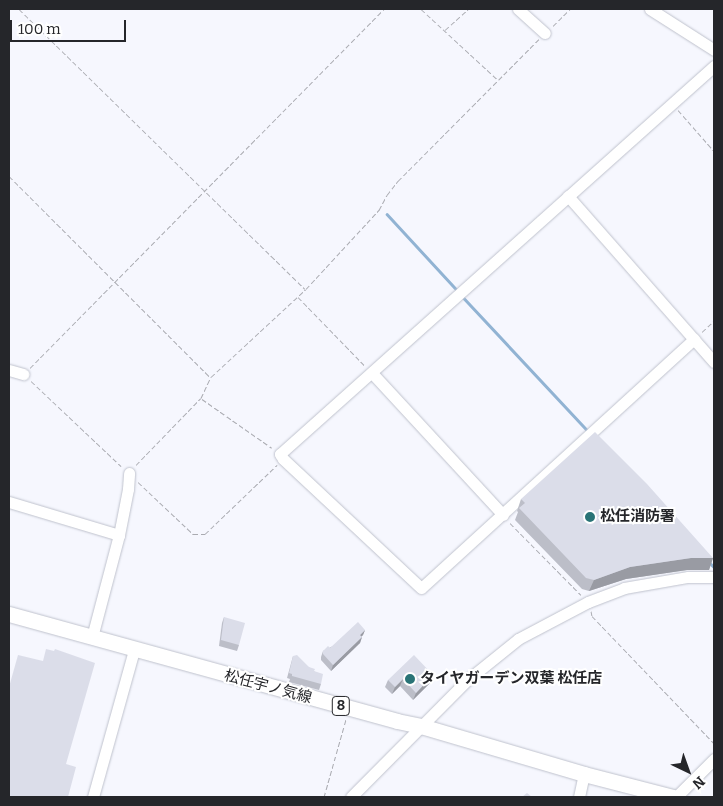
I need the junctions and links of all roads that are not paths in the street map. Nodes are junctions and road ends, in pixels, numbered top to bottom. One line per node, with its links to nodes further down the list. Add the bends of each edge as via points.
1 (518, 9): 3 (street)
2 (650, 9): 4 (street)
3 (545, 34)
4 (714, 50)
5 (714, 66): 6 (street)
6 (568, 196): 7 (street); 11 (street)
7 (694, 339): 8 (street); 14 (street)
8 (714, 362)
9 (9, 370): 10 (street)
10 (23, 374)
11 (372, 374): 14 (street); 14 (street, via 281,457 421,588)
12 (129, 473): 15 (street)
13 (9, 502): 15 (street)
14 (502, 515)
15 (119, 535): 18 (street)
16 (714, 577): 20 (street, via 688,577 624,588 588,602 518,639 466,681)
17 (9, 614): 18 (main road, 松任宇ノ気線 / 8)
18 (92, 637): 19 (main road, 松任宇ノ気線 / 8)
19 (134, 650): 20 (main road, 松任宇ノ気線 / 8); 23 (street)
20 (421, 726): 22 (main road, 松任宇ノ気線 / 8); 24 (street)
21 (714, 759): 26 (street)
22 (584, 774): 25 (street); 26 (main road, 松任宇ノ気線 / 8)
23 (93, 797)
24 (351, 797)
25 (579, 797)
26 (674, 797)

